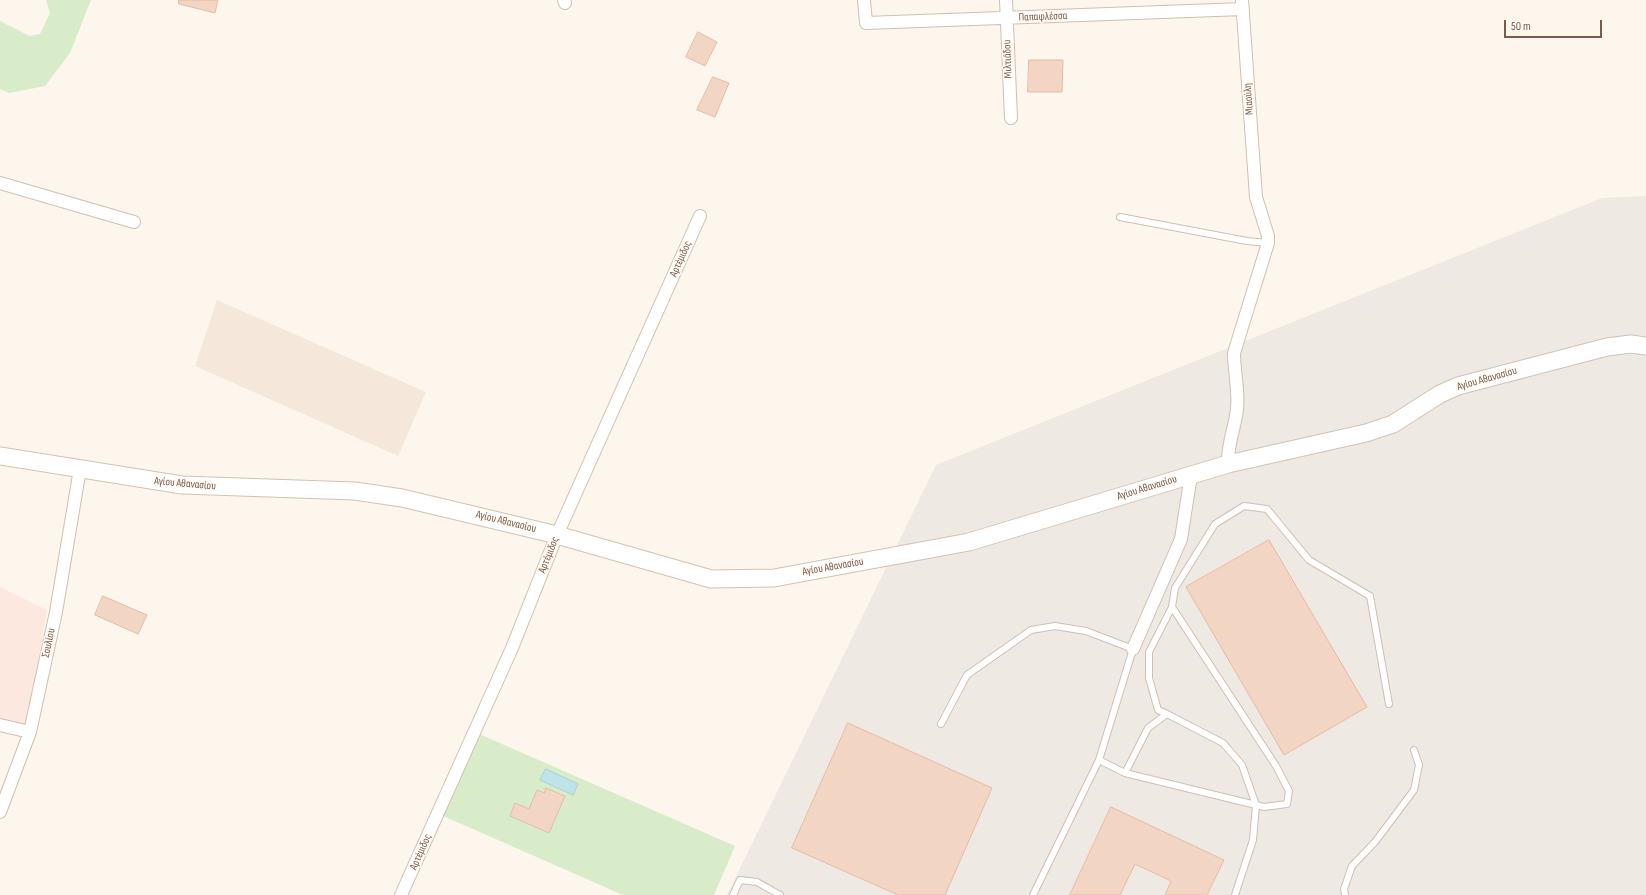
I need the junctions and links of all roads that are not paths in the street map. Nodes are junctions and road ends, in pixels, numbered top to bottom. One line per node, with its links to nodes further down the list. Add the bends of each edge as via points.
1 (864, 0): 4 (street, Παπαφλέσσα, via 866,23)
2 (1006, 0): 4 (street, Μιλτιάδου)
3 (1243, 4): 4 (street, Παπαφλέσσα); 10 (street, Μιαούλη, via 1256,197)
4 (1007, 19): 5 (street, Μιλτιάδου)
5 (1011, 118)
6 (0, 183): 9 (street)
7 (700, 216): 16 (street, Αρτέμιδος)
8 (1120, 217): 10 (lane)
9 (134, 222)
10 (1268, 243): 13 (street, via 1234,353 1238,395 1237,412 1227,453)
11 (1646, 346): 13 (street, Αγίου Αθανασίου, via 1631,344 1606,347 1458,386 1440,394 1393,424)
12 (0, 456): 14 (street, Αγίου Αθανασίου)
13 (1228, 464): 15 (street, Αγίου Αθανασίου)
14 (80, 469): 16 (street, Αγίου Αθανασίου, via 182,485 355,491 402,498); 23 (street, Σουλίου, via 56,612)
15 (1191, 475): 16 (street, Αγίου Αθανασίου, via 969,542 774,578 711,579); 18 (street, via 1181,539)
16 (557, 535): 29 (street, Αρτέμιδος, via 512,648)
17 (1172, 607): 19 (lane, via 1175,588 1215,524 1244,506 1267,508 1309,560 1370,596); 20 (lane, via 1149,652 1149,678 1158,710); 27 (lane, via 1290,791 1288,804 1264,808)
18 (1133, 649): 21 (lane, via 1086,630 1055,626 1031,630 967,675); 25 (lane)
19 (1389, 704)
20 (1167, 714): 26 (lane, via 1148,728); 27 (lane, via 1223,743 1242,765)
21 (941, 724)
22 (0, 726): 23 (street)
23 (30, 732): 28 (street, Σουλίου)
24 (1414, 750): 34 (lane, via 1419,765 1414,790 1375,842 1352,866 1344,889)
25 (1099, 760): 26 (lane); 32 (lane)
26 (1125, 772): 27 (lane)
27 (1256, 805): 33 (lane, via 1252,840)
28 (0, 812)
29 (401, 895)
30 (733, 895): 31 (lane, via 740,880 757,882)
31 (780, 895)
32 (1033, 895)
33 (1235, 895)
34 (1345, 895)

